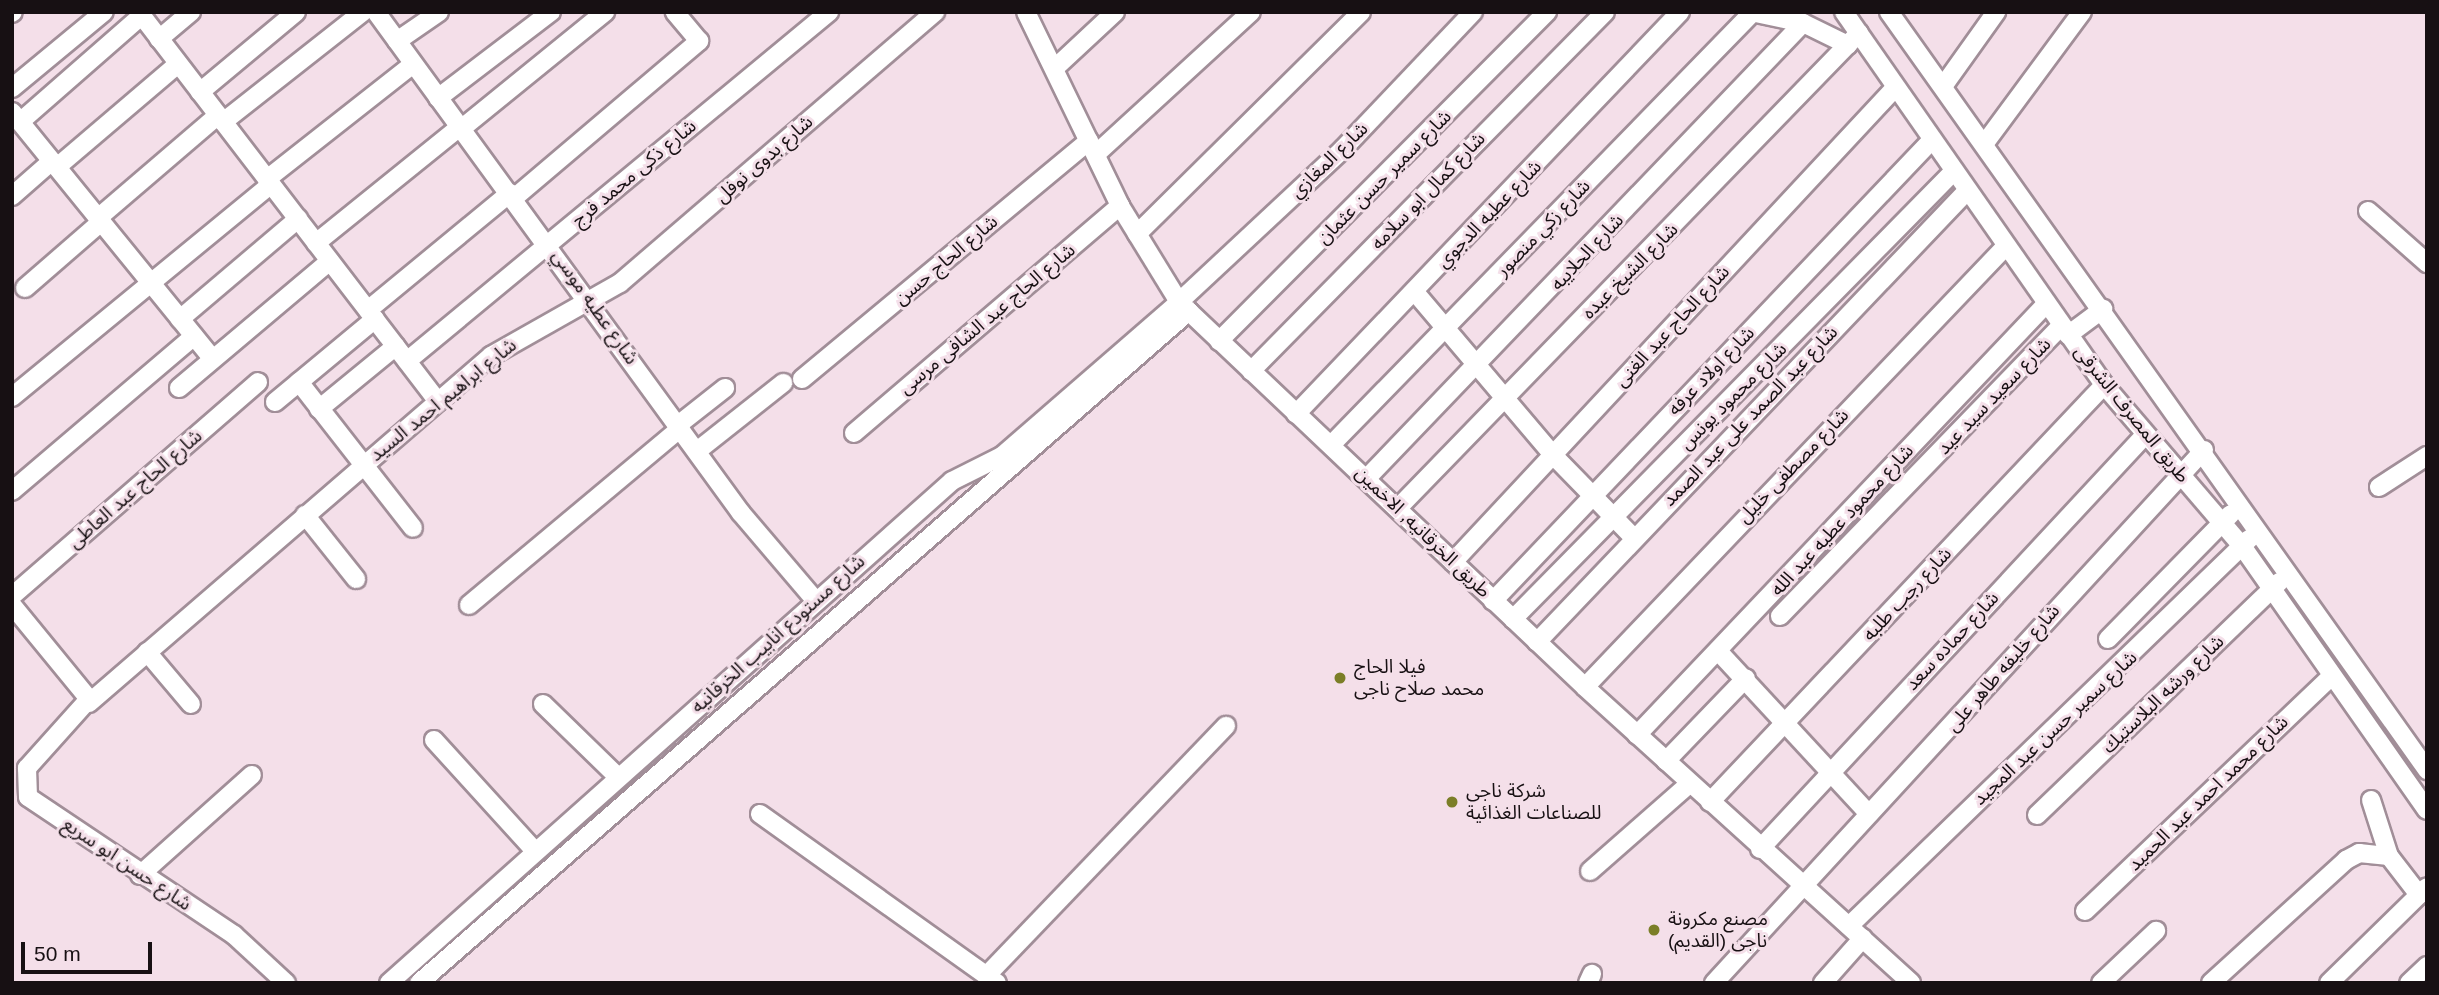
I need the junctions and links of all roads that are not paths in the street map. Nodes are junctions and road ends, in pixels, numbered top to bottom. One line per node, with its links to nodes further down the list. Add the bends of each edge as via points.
1 (104, 12): 34 (street)
2 (191, 12): 27 (street)
3 (296, 12): 36 (street)
4 (363, 12): 39 (street)
5 (376, 12): 29 (street, شارع عطيه موسي)
6 (439, 12): 29 (street)
7 (551, 12): 37 (street)
8 (605, 12): 40 (street)
9 (675, 12): 49 (street, via 699,41)
10 (828, 12): 56 (street, شارع ذكى محمد فرج)
11 (935, 12): 63 (street, شارع بدوى نوفل)
12 (1026, 12): 32 (street, طريق الخرقانيه, الاخمين)
13 (1115, 12): 32 (street)
14 (1251, 12): 43 (street, شارع الحاج حسن)
15 (1360, 12): 54 (street)
16 (1473, 12): 65 (street, شارع المغازي)
17 (1547, 12): 72 (street, شارع سمير حسن عثمان)
18 (1605, 12): 77 (street, شارع كمال ابو سلامه)
19 (1680, 12): 62 (street, شارع عطيه الدجوي)
20 (1752, 12): 26 (street); 69 (street, شارع زكي منصور)
21 (1844, 12): 28 (street, طريق المصرف الشرقى)
22 (1996, 12): 33 (street)
23 (2082, 12): 42 (street)
24 (140, 14): 27 (street); 38 (street)
25 (1897, 16): 33 (street, طريق المصرف الشرقى)
26 (1803, 23): 28 (street); 76 (street, شارع الحلايبه)
27 (159, 39): 30 (street)
28 (1854, 39): 35 (street, طريق المصرف الشرقى); 86 (street, شارع الشيخ عبده)
29 (397, 41): 31 (street, شارع عطيه موسي)
30 (178, 64): 36 (street); 44 (street)
31 (414, 64): 37 (street, شارع عطيه موسي); 46 (street)
32 (1055, 68): 43 (street, طريق الخرقانيه, الاخمين)
33 (1944, 85): 42 (street, طريق المصرف الشرقى)
34 (12, 88)
35 (1894, 90): 41 (street, طريق المصرف الشرقى); 97 (street, شارع الحاج عبد الغنى)
36 (200, 92): 39 (street)
37 (438, 98): 40 (street, شارع عطيه موسي)
38 (16, 117): 44 (street)
39 (220, 119): 46 (street); 53 (street)
40 (460, 128): 49 (street, شارع عطيه موسي); 55 (street)
41 (1930, 142): 45 (street, طريق المصرف الشرقى); 104 (street, شارع اولاد عرفه)
42 (1985, 143): 66 (street, طريق المصرف الشرقى)
43 (1093, 148): 50 (street, طريق الخرقانيه, الاخمين); 78 (street, شارع الحاج حسن)
44 (54, 164): 48 (street); 53 (street)
45 (1952, 173): 47 (street, طريق المصرف الشرقى); 108 (street, شارع محمود يونس)
46 (269, 182): 52 (street); 60 (street)
47 (1966, 192): 57 (street, طريق المصرف الشرقى); 112 (street, شارع عبد الصمد على عبد الصمد)
48 (12, 196)
49 (512, 196): 56 (street, شارع عطيه موسي); 67 (street)
50 (1121, 206): 54 (street, طريق الخرقانيه, الاخمين); 92 (street, شارع الحاج عبد الشافى مرسى)
51 (2368, 211): 59 (street)
52 (298, 219): 55 (street); 68 (street)
53 (100, 220): 60 (street); 61 (street)
54 (1137, 234): 65 (street, طريق الخرقانيه, الاخمين)
55 (316, 243): 58 (street)
56 (550, 243): 63 (street, شارع عطيه موسي); 75 (street, شارع ذكى محمد فرج)
57 (2005, 247): 64 (street, طريق المصرف الشرقى); 131 (street, شارع مصطفى خليل)
58 (330, 261): 67 (street); 74 (street)
59 (2427, 263)
60 (151, 283): 68 (street); 85 (street)
61 (25, 288)
62 (1414, 291): 69 (street); 90 (street, شارع عطيه الدجوي)
63 (592, 302): 87 (street, شارع ابراهيم احمد السيد, via 508,344); 91 (street, شارع عطيه موسي)
64 (2046, 304): 70 (street, طريق المصرف الشرقى); 127 (street, شارع محمود عطيه عبد الله)
65 (1184, 307): 72 (street, طريق الخرقانيه, الاخمين); 119 (street, شارع مستودع انابيب الخرقانيه, via 1002,456 952,481); 165 (street, شارع مستودع انابيب الخرقانيه)
66 (2104, 309): 70 (street, شارع سعيد سيد عيد); 95 (street, طريق المصرف الشرقى)
67 (371, 315): 73 (street); 80 (street)
68 (180, 320): 71 (street)
69 (1446, 327): 76 (street); 94 (street, شارع زكي منصور)
70 (2065, 330): 82 (street, طريق المصرف الشرقى); 123 (street, شارع سعيد سيد عيد)
71 (194, 336): 74 (street); 103 (street)
72 (1219, 341): 77 (street, طريق الخرقانيه, الاخمين)
73 (396, 346): 75 (street); 89 (street)
74 (213, 359): 83 (street)
75 (407, 361): 87 (street)
76 (1477, 366): 86 (street); 101 (street, شارع الحلايبه)
77 (1251, 371): 90 (street, طريق الخرقانيه, الاخمين)
78 (802, 379)
79 (258, 382): 118 (street, شارع الحاج عبد العاطى)
80 (299, 382): 88 (street); 89 (street)
81 (783, 383): 96 (street)
82 (2104, 385): 93 (street, طريق المصرف الشرقى); 135 (street, شارع رجب طلبه)
83 (179, 388)
84 (725, 388): 91 (street)
85 (12, 397)
86 (1504, 398): 97 (street); 106 (street, شارع الشيخ عبده)
87 (438, 401): 99 (street, شارع ابراهيم احمد السيد)
88 (275, 402)
89 (319, 409): 99 (street)
90 (1296, 414): 94 (street, طريق الخرقانيه, الاخمين)
91 (680, 426): 96 (street, شارع عطيه موسي); 122 (street)
92 (854, 432)
93 (2145, 435): 100 (street, طريق المصرف الشرقى); 141 (street, شارع حماده سعد)
94 (1332, 444): 101 (street, طريق الخرقانيه, الاخمين)
95 (2204, 450): 100 (street, شارع خليفه طاهر على); 105 (street, طريق المصرف الشرقى)
96 (697, 451): 119 (street, شارع عطيه موسي)
97 (1552, 454): 104 (street); 114 (street, شارع الحاج عبد الغنى)
98 (2427, 456): 102 (street)
99 (362, 465): 107 (street, شارع ابراهيم احمد السيد); 110 (street)
100 (2180, 474): 109 (street, طريق المصرف الشرقى); 149 (street, شارع خليفه طاهر على)
101 (1367, 478): 106 (street, طريق الخرقانيه, الاخمين)
102 (2379, 487)
103 (12, 491)
104 (1592, 495): 108 (street); 120 (street, شارع اولاد عرفه)
105 (2241, 504): 109 (street); 111 (street, طريق المصرف الشرقى)
106 (1398, 508): 114 (street, طريق الخرقانيه, الاخمين)
107 (304, 515): 116 (street); 128 (street, شارع ابراهيم احمد السيد)
108 (1614, 517): 112 (street); 124 (street, شارع محمود يونس)
109 (2222, 523): 113 (street, طريق المصرف الشرقى); 125 (street)
110 (413, 528)
111 (2259, 529): 113 (street, شارع سمير حسن عبد المجيد); 115 (street, طريق المصرف الشرقى)
112 (1633, 537): 126 (street, شارع عبد الصمد على عبد الصمد)
113 (2242, 546): 117 (street, طريق المصرف الشرقى); 159 (street, شارع سمير حسن عبد المجيد)
114 (1453, 562): 120 (street, طريق الخرقانيه, الاخمين)
115 (2289, 572): 117 (street, شارع ورشه البلاستيك); 140 (street, طريق المصرف الشرقى)
116 (356, 579)
117 (2271, 590): 129 (street, طريق المصرف الشرقى); 150 (street, شارع ورشه البلاستيك)
118 (12, 596)
119 (815, 600): 143 (street, شارع مستودع انابيب الخرقانيه)
120 (1493, 601): 124 (street, طريق الخرقانيه, الاخمين)
121 (12, 605): 132 (street, via 82,685)
122 (469, 605)
123 (1780, 616)
124 (1513, 619): 126 (street, طريق الخرقانيه, الاخمين)
125 (2108, 639)
126 (1537, 642): 131 (street, طريق الخرقانيه, الاخمين)
127 (1718, 651): 130 (street); 137 (street, شارع محمود عطيه عبد الله)
128 (147, 652): 132 (street, شارع حسن ابو سريع); 133 (street)
129 (2332, 676): 147 (street, طريق المصرف الشرقى); 158 (street, شارع محمد احمد عبد الحميد)
130 (1746, 678): 135 (street); 139 (street)
131 (1585, 687): 137 (street, طريق الخرقانيه, الاخمين)
132 (89, 702): 155 (street, شارع حسن ابو سريع, via 27,768 24,790 40,809)
133 (191, 704)
134 (543, 704): 143 (street)
135 (1787, 722): 141 (street); 146 (street, شارع رجب طلبه)
136 (1226, 726): 162 (street)
137 (1637, 735): 139 (street, طريق الخرقانيه, الاخمين)
138 (434, 740): 152 (street)
139 (1666, 761): 144 (street, طريق الخرقانيه, الاخمين)
140 (2427, 770)
141 (1830, 771): 149 (street); 151 (street, شارع حماده سعد)
142 (252, 775): 155 (street)
143 (618, 777): 152 (street, شارع مستودع انابيب الخرقانيه)
144 (1689, 783): 146 (street, طريق الخرقانيه, الاخمين); 154 (street)
145 (2371, 800): 153 (street)
146 (1710, 803): 151 (street, طريق الخرقانيه, الاخمين)
147 (2427, 810)
148 (760, 814): 162 (street)
149 (1869, 814): 156 (street, شارع خليفه طاهر على)
150 (2037, 815)
151 (1760, 849): 156 (street, طريق الخرقانيه, الاخمين)
152 (535, 851): 164 (street, شارع مستودع انابيب الخرقانيه)
153 (2389, 856): 157 (street); 170 (street, via 2359,853 2346,860)
154 (1590, 871)
155 (140, 875): 163 (street, شارع حسن ابو سريع, via 234,935)
156 (1802, 886): 159 (street, طريق الخرقانيه, الاخمين); 166 (street, شارع خليفه طاهر على)
157 (2423, 891): 171 (street)
158 (2085, 911)
159 (1856, 932): 167 (street, شارع سمير حسن عبد المجيد); 168 (street, طريق الخرقانيه, الاخمين)
160 (2156, 932): 169 (street)
161 (2427, 966): 172 (street)
162 (993, 979)
163 (286, 983)
164 (389, 983)
165 (419, 983)
166 (1714, 983)
167 (1823, 983)
168 (1911, 983)
169 (2101, 983)
170 (2211, 983)
171 (2329, 983)
172 (2409, 983)

